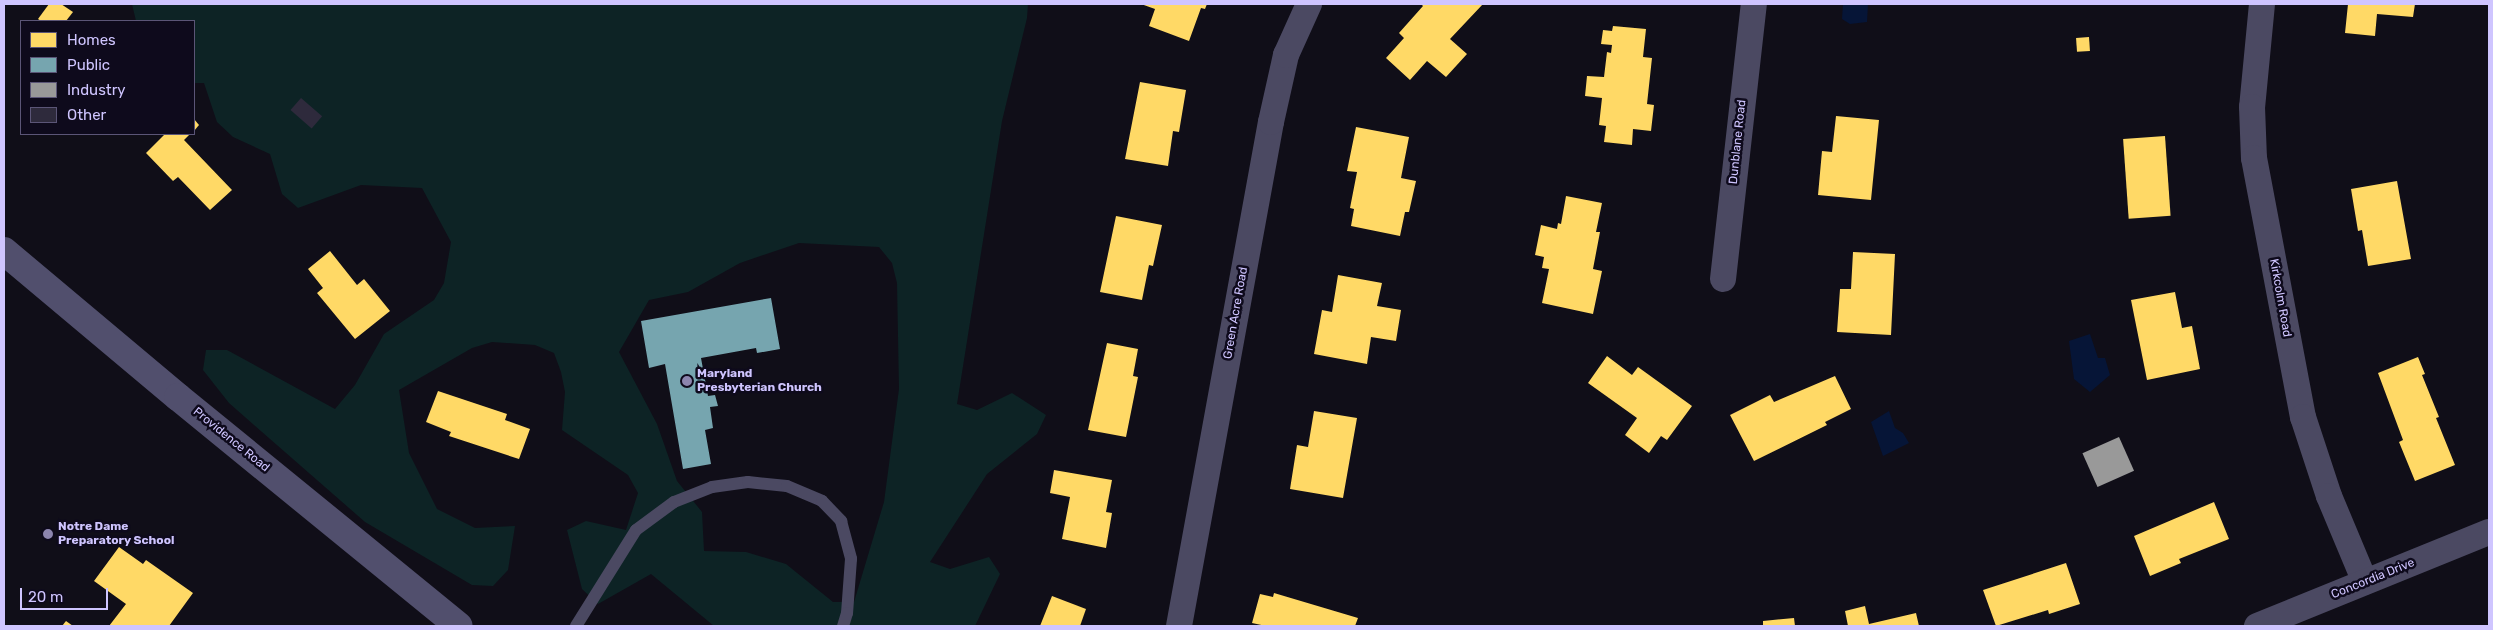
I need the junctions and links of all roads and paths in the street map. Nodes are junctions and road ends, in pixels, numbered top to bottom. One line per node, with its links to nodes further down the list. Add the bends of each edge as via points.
1 (1309, 4): 11 (street, Green Acre Road, via 1286,56 1271,122)
2 (1754, 4): 5 (street, Dunblane Road)
3 (2262, 4): 7 (street, Kirkcolm Road, via 2252,107 2254,158 2303,417 2329,496)
4 (4, 251): 8 (street, Providence Road)
5 (1723, 279)
6 (2489, 532): 7 (street, Concordia Drive)
7 (2365, 582): 12 (street, Concordia Drive)
8 (459, 626)
9 (576, 626): 10 (lane, via 636,530 674,502 712,487 748,482 787,486 822,500 841,521 851,559 847,613)
10 (842, 626)
11 (1178, 626)
12 (2257, 626)

